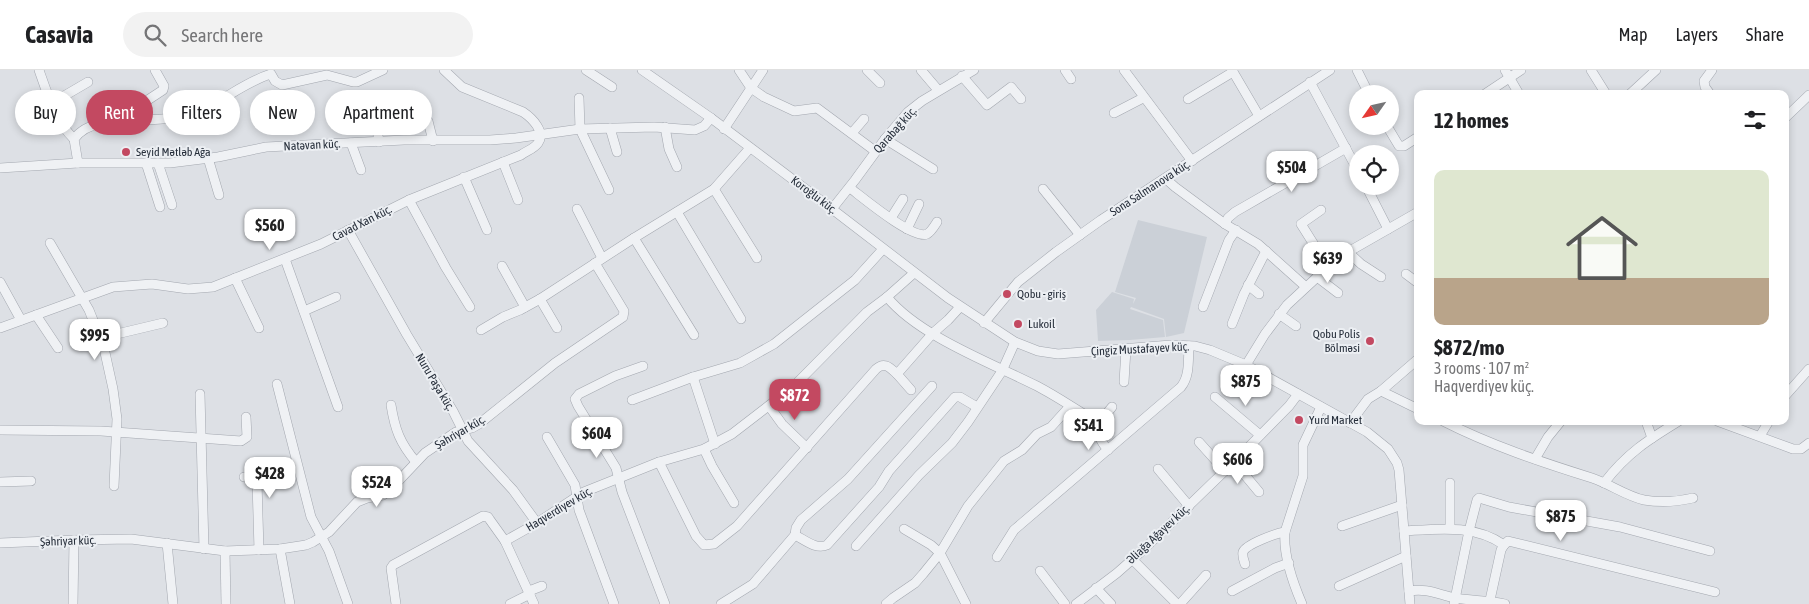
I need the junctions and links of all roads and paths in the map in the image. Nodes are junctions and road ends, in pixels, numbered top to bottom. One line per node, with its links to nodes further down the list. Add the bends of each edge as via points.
1 (39, 70): 32 (street)
2 (155, 70): 41 (street, via 164,86)
3 (383, 70): 21 (street, via 358,82 327,74 282,85 275,81)
4 (444, 70): 61 (street, via 462,87 523,112)
5 (586, 70): 30 (street)
6 (642, 70): 49 (street, Koroğlu küç.)
7 (739, 70): 31 (street)
8 (763, 70): 31 (street)
9 (867, 70): 28 (street)
10 (921, 70): 34 (street)
11 (974, 70): 24 (street, Qarabağ küç.)
12 (1066, 70): 25 (street)
13 (1124, 70): 43 (street)
14 (1330, 70): 27 (street, Sona Salmanova küç.)
15 (1357, 70): 29 (street)
16 (1521, 70): 22 (street)
17 (1591, 70): 37 (street)
18 (1656, 70): 23 (street)
19 (1712, 70): 39 (street, via 1704,81)
20 (1233, 71): 45 (street); 48 (street)
21 (271, 72): 51 (street, via 207,107)
22 (1507, 74): 35 (street); 36 (street)
23 (1646, 74): 38 (street)
24 (962, 76): 34 (street, Qarabağ küç.); 44 (street, via 988,105 1011,87)
25 (1071, 79)
26 (88, 82): 33 (street)
27 (1310, 82): 48 (street, Sona Salmanova küç.); 70 (street)
28 (880, 83)
29 (1365, 85)
30 (612, 87)
31 (751, 88): 55 (street); 57 (street, via 794,111 817,108)
32 (47, 90)
33 (74, 90)
34 (938, 90): 63 (street, Qarabağ küç., via 908,112)
35 (1489, 90)
36 (1517, 90)
37 (1604, 90)
38 (1633, 90)
39 (1707, 90)
40 (1809, 95): 47 (street)
41 (153, 97)
42 (579, 98): 54 (street)
43 (1143, 98): 46 (street); 75 (street)
44 (1021, 99)
45 (1188, 99)
46 (1114, 113)
47 (1789, 114)
48 (1259, 116): 75 (street, Sona Salmanova küç.)
49 (711, 118): 52 (street, Natəvan küç., via 695,130); 55 (street, Koroğlu küç.)
50 (864, 119): 57 (street)
51 (153, 120)
52 (665, 127): 53 (street, Natəvan küç.); 80 (street)
53 (610, 128): 54 (street, Natəvan küç.); 72 (street)
54 (580, 129): 61 (street, Natəvan küç.); 89 (street)
55 (724, 129): 69 (street, Koroğlu küç.)
56 (86, 130): 64 (street)
57 (852, 133): 71 (street)
58 (70, 135): 64 (street)
59 (378, 135): 67 (street)
60 (432, 135): 66 (street)
61 (541, 135): 66 (street, Natəvan küç.); 76 (street, Cavad Xan küç., via 534,148)
62 (1392, 135): 65 (street, via 1399,146)
63 (885, 138): 71 (street, Qarabağ küç.); 82 (street)
64 (74, 139): 79 (street)
65 (1414, 140)
66 (433, 141): 67 (street, Natəvan küç.)
67 (379, 142): 68 (street, Natəvan küç.)
68 (351, 143): 74 (street, Natəvan küç., via 266,147); 83 (street)
69 (750, 148): 88 (street); 99 (street, Koroğlu küç.)
70 (1346, 148): 73 (street); 105 (street, via 1234,212)
71 (875, 151): 86 (street, Qarabağ küç.)
72 (617, 152)
73 (1349, 154)
74 (208, 158): 78 (street, Natəvan küç.); 90 (street)
75 (1192, 161): 85 (street, Sona Salmanova küç.)
76 (503, 162): 84 (street, Cavad Xan küç.); 94 (street)
77 (146, 163): 78 (street, Natəvan küç.); 79 (street, Natəvan küç.); 97 (street)
78 (158, 163): 96 (street)
79 (78, 164): 81 (street, Natəvan küç.)
80 (677, 167)
81 (0, 168)
82 (933, 169)
83 (361, 170)
84 (464, 177): 93 (street, Cavad Xan küç.); 109 (street)
85 (1166, 179): 105 (street); 111 (street, Sona Salmanova küç.)
86 (850, 188): 99 (street, Qarabağ küç.); 103 (street)
87 (1043, 188): 111 (street)
88 (714, 189): 101 (street); 117 (street)
89 (609, 190)
90 (219, 195)
91 (1371, 195): 107 (street)
92 (904, 199): 103 (street)
93 (409, 200): 108 (street, Cavad Xan küç.); 138 (street)
94 (518, 200)
95 (919, 204): 106 (street)
96 (172, 205)
97 (160, 206)
98 (577, 209): 119 (street)
99 (832, 209): 114 (street, Koroğlu küç.)
100 (1321, 210): 121 (street, via 1301,224)
101 (677, 212): 112 (street); 144 (street)
102 (1414, 214): 107 (street)
103 (891, 218): 106 (street)
104 (937, 222): 106 (street, via 925,234)
105 (1225, 224): 110 (street)
106 (907, 229)
107 (1388, 229): 116 (street)
108 (348, 230): 118 (street, Cavad Xan küç.); 196 (street, Nuru Paşa küç.)
109 (487, 230)
110 (1236, 230): 115 (street); 140 (street)
111 (1080, 235): 146 (street, Sona Salmanova küç., via 1023,278)
112 (634, 238): 119 (street); 155 (street)
113 (50, 243): 135 (street)
114 (883, 249): 122 (street, Koroğlu küç.); 167 (street, via 855,280 774,344 740,363)
115 (1266, 251): 129 (street); 130 (street)
116 (1348, 252): 121 (street); 124 (street)
117 (756, 258)
118 (285, 259): 126 (street, Cavad Xan küç.); 141 (street)
119 (598, 261): 136 (street); 196 (street, Şəhriyar küç., via 624,311 623,317 555,363 479,424)
120 (502, 266): 139 (street)
121 (1328, 266): 125 (street)
122 (914, 273): 134 (street, Haqverdiyev küç.); 137 (street, Koroğlu küç.)
123 (1406, 274): 127 (street)
124 (1381, 276)
125 (1317, 277): 130 (street); 132 (street)
126 (235, 278): 135 (street, Cavad Xan küç., via 201,289 152,284 123,286); 151 (street)
127 (1414, 280)
128 (0, 282): 145 (street)
129 (1248, 285): 131 (street); 148 (street)
130 (1306, 287): 142 (street)
131 (1260, 294)
132 (1338, 294)
133 (336, 297): 141 (street)
134 (887, 297): 154 (street, via 901,312); 179 (street, Haqverdiyev küç., via 867,312 805,376)
135 (82, 298): 143 (street, Cavad Xan küç.); 156 (street)
136 (540, 299): 139 (street); 152 (street)
137 (960, 306): 146 (street, Koroğlu küç.); 154 (street)
138 (470, 307)
139 (525, 307): 153 (street)
140 (1203, 307)
141 (304, 312): 181 (street)
142 (1279, 314): 149 (street); 162 (street)
143 (36, 315): 145 (street, Cavad Xan küç.); 159 (street)
144 (741, 319)
145 (21, 320): 150 (street, Cavad Xan küç.)
146 (984, 323): 157 (street, Çingiz Mustafayev küç.)
147 (163, 324): 156 (street)
148 (1232, 324)
149 (1296, 326)
150 (0, 328)
151 (259, 328)
152 (557, 328)
153 (481, 330)
154 (932, 333): 165 (street); 166 (street)
155 (694, 335)
156 (100, 338): 197 (street, via 113,389)
157 (1015, 342): 160 (street, Çingiz Mustafayev küç., via 1058,354); 165 (street)
158 (1189, 346): 160 (street, Çingiz Mustafayev küç.); 162 (street, Çingiz Mustafayev küç., via 1210,350); 208 (street, via 1187,375 1181,387)
159 (58, 348)
160 (1126, 349): 168 (street)
161 (1414, 362): 172 (street)
162 (1246, 365): 175 (street, Çingiz Mustafayev küç.)
163 (643, 366): 216 (street, via 615,376 575,399)
164 (1809, 369): 173 (street)
165 (1002, 370): 180 (street); 182 (street)
166 (897, 374): 171 (street); 207 (street, via 886,365 876,368)
167 (693, 377): 177 (street); 205 (street)
168 (1124, 382)
169 (277, 384): 236 (street, via 311,517)
170 (932, 386): 235 (street, via 848,479 801,520)
171 (911, 390)
172 (1381, 391): 185 (street); 188 (street, via 1368,399)
173 (1789, 392)
174 (200, 394): 201 (street)
175 (1298, 394): 184 (street, Çingiz Mustafayev küç.); 198 (street, Əliağa Ağayev küç.)
176 (1215, 396): 198 (street)
177 (632, 400)
178 (391, 406): 210 (street, via 402,444)
179 (769, 406): 205 (street, Haqverdiyev küç.); 207 (street)
180 (1070, 406): 187 (street); 248 (street, via 1051,427 1036,434 1022,450 1004,461 968,506)
181 (338, 407)
182 (977, 407): 235 (street, via 955,397 827,545 814,546); 242 (street, via 952,443)
183 (1112, 407): 187 (street)
184 (1321, 407): 188 (street, Çingiz Mustafayev küç.); 234 (street, via 1303,445 1303,476)
185 (1414, 407)
186 (246, 417): 201 (street, via 245,440)
187 (1099, 423): 208 (street, via 1100,440)
188 (1350, 423): 226 (street, Çingiz Mustafayev küç., via 1393,455)
189 (1451, 425): 209 (street)
190 (1558, 425): 209 (street)
191 (1647, 425): 202 (street)
192 (1673, 425): 202 (street)
193 (1728, 425): 199 (street)
194 (1767, 425): 199 (street)
195 (0, 430): 197 (street)
196 (462, 431): 210 (street, Şəhriyar küç., via 446,438); 228 (street, Nuru Paşa küç.)
197 (117, 433): 201 (street); 221 (street)
198 (1260, 435): 212 (street, Əliağa Ağayev küç.)
199 (1760, 436): 204 (street, via 1793,449 1801,449)
200 (547, 437): 223 (street, via 573,481)
201 (201, 438): 243 (street)
202 (1652, 438): 220 (street, via 1623,460)
203 (1199, 442): 214 (street)
204 (1809, 443)
205 (715, 444): 206 (street, Haqverdiyev küç.)
206 (704, 448): 211 (street, Haqverdiyev küç.); 225 (street)
207 (807, 448): 211 (street, via 737,526 709,545 704,545 696,536)
208 (1108, 450): 250 (street, via 1014,530)
209 (1536, 459): 220 (street)
210 (416, 462): 236 (street, Şəhriyar küç., via 395,487 383,495 357,502)
211 (660, 462): 216 (street, Haqverdiyev küç.)
212 (1234, 462): 214 (street, Əliağa Ağayev küç.); 222 (street)
213 (1158, 469): 227 (street)
214 (1225, 471): 227 (street, Əliağa Ağayev küç.)
215 (244, 477): 245 (street, via 254,478 257,482)
216 (620, 479): 223 (street, Haqverdiyev küç.); 274 (street, via 622,492)
217 (31, 481): 218 (street)
218 (0, 482)
219 (1450, 483): 230 (street)
220 (1604, 483): 224 (street, via 1643,499 1673,503)
221 (114, 486)
222 (1259, 492)
223 (577, 496): 228 (street, Haqverdiyev küç.); 273 (street, via 578,510)
224 (1693, 498)
225 (734, 503)
226 (1402, 505): 229 (street); 232 (street, Çingiz Mustafayev küç.)
227 (1189, 506): 251 (street, Əliağa Ağayev küç.)
228 (537, 523): 238 (street, Haqverdiyev küç.)
229 (1342, 526)
230 (1450, 528): 232 (street); 233 (street)
231 (904, 529): 248 (street)
232 (1404, 531): 249 (street, Çingiz Mustafayev küç.)
233 (1469, 531): 241 (street); 247 (street, via 1477,500 1483,498 1509,507 1620,527); 264 (street)
234 (1285, 532): 252 (street); 253 (street, via 1246,549 1242,555)
235 (795, 535): 275 (street, via 753,584)
236 (321, 537): 244 (street, Şəhriyar küç., via 306,545); 269 (street)
237 (74, 540): 239 (street, Şəhriyar küç.); 240 (street, Şəhriyar küç., via 131,539); 265 (street)
238 (505, 541): 261 (street); 270 (street, via 488,517 483,516 393,565)
239 (0, 543)
240 (167, 543): 243 (street, Şəhriyar küç.); 266 (street)
241 (1504, 545): 262 (street, via 1508,541); 263 (street)
242 (856, 546)
243 (204, 549): 246 (street, Şəhriyar küç.)
244 (280, 549): 245 (street, Şəhriyar küç.); 268 (street)
245 (259, 550): 246 (street, Şəhriyar küç.)
246 (225, 551): 267 (street)
247 (1710, 551)
248 (940, 553): 276 (street, via 915,583); 277 (street)
249 (1406, 556): 257 (street); 260 (street, Çingiz Mustafayev küç.)
250 (997, 557)
251 (1132, 559): 258 (street, Əliağa Ağayev küç.); 281 (street)
252 (1289, 563): 259 (street); 282 (street)
253 (1245, 564)
254 (1040, 571): 278 (street)
255 (1206, 575): 281 (street)
256 (542, 586): 261 (street)
257 (1340, 586)
258 (1096, 588): 279 (street, Əliağa Ağayev küç.); 280 (street)
259 (1232, 591)
260 (1409, 591): 264 (street, via 1421,589); 283 (street, Çingiz Mustafayev küç.)
261 (529, 592): 271 (street); 272 (street)
262 (1715, 592)
263 (1490, 600): 264 (street); 284 (street)
264 (1455, 601)
265 (73, 604)
266 (173, 604)
267 (226, 604)
268 (290, 604)
269 (348, 604)
270 (396, 604)
271 (510, 604)
272 (534, 604)
273 (614, 604)
274 (665, 604)
275 (722, 604)
276 (886, 604)
277 (966, 604)
278 (1065, 604)
279 (1076, 604)
280 (1111, 604)
281 (1179, 604)
282 (1302, 604)
283 (1410, 604)
284 (1505, 604)

